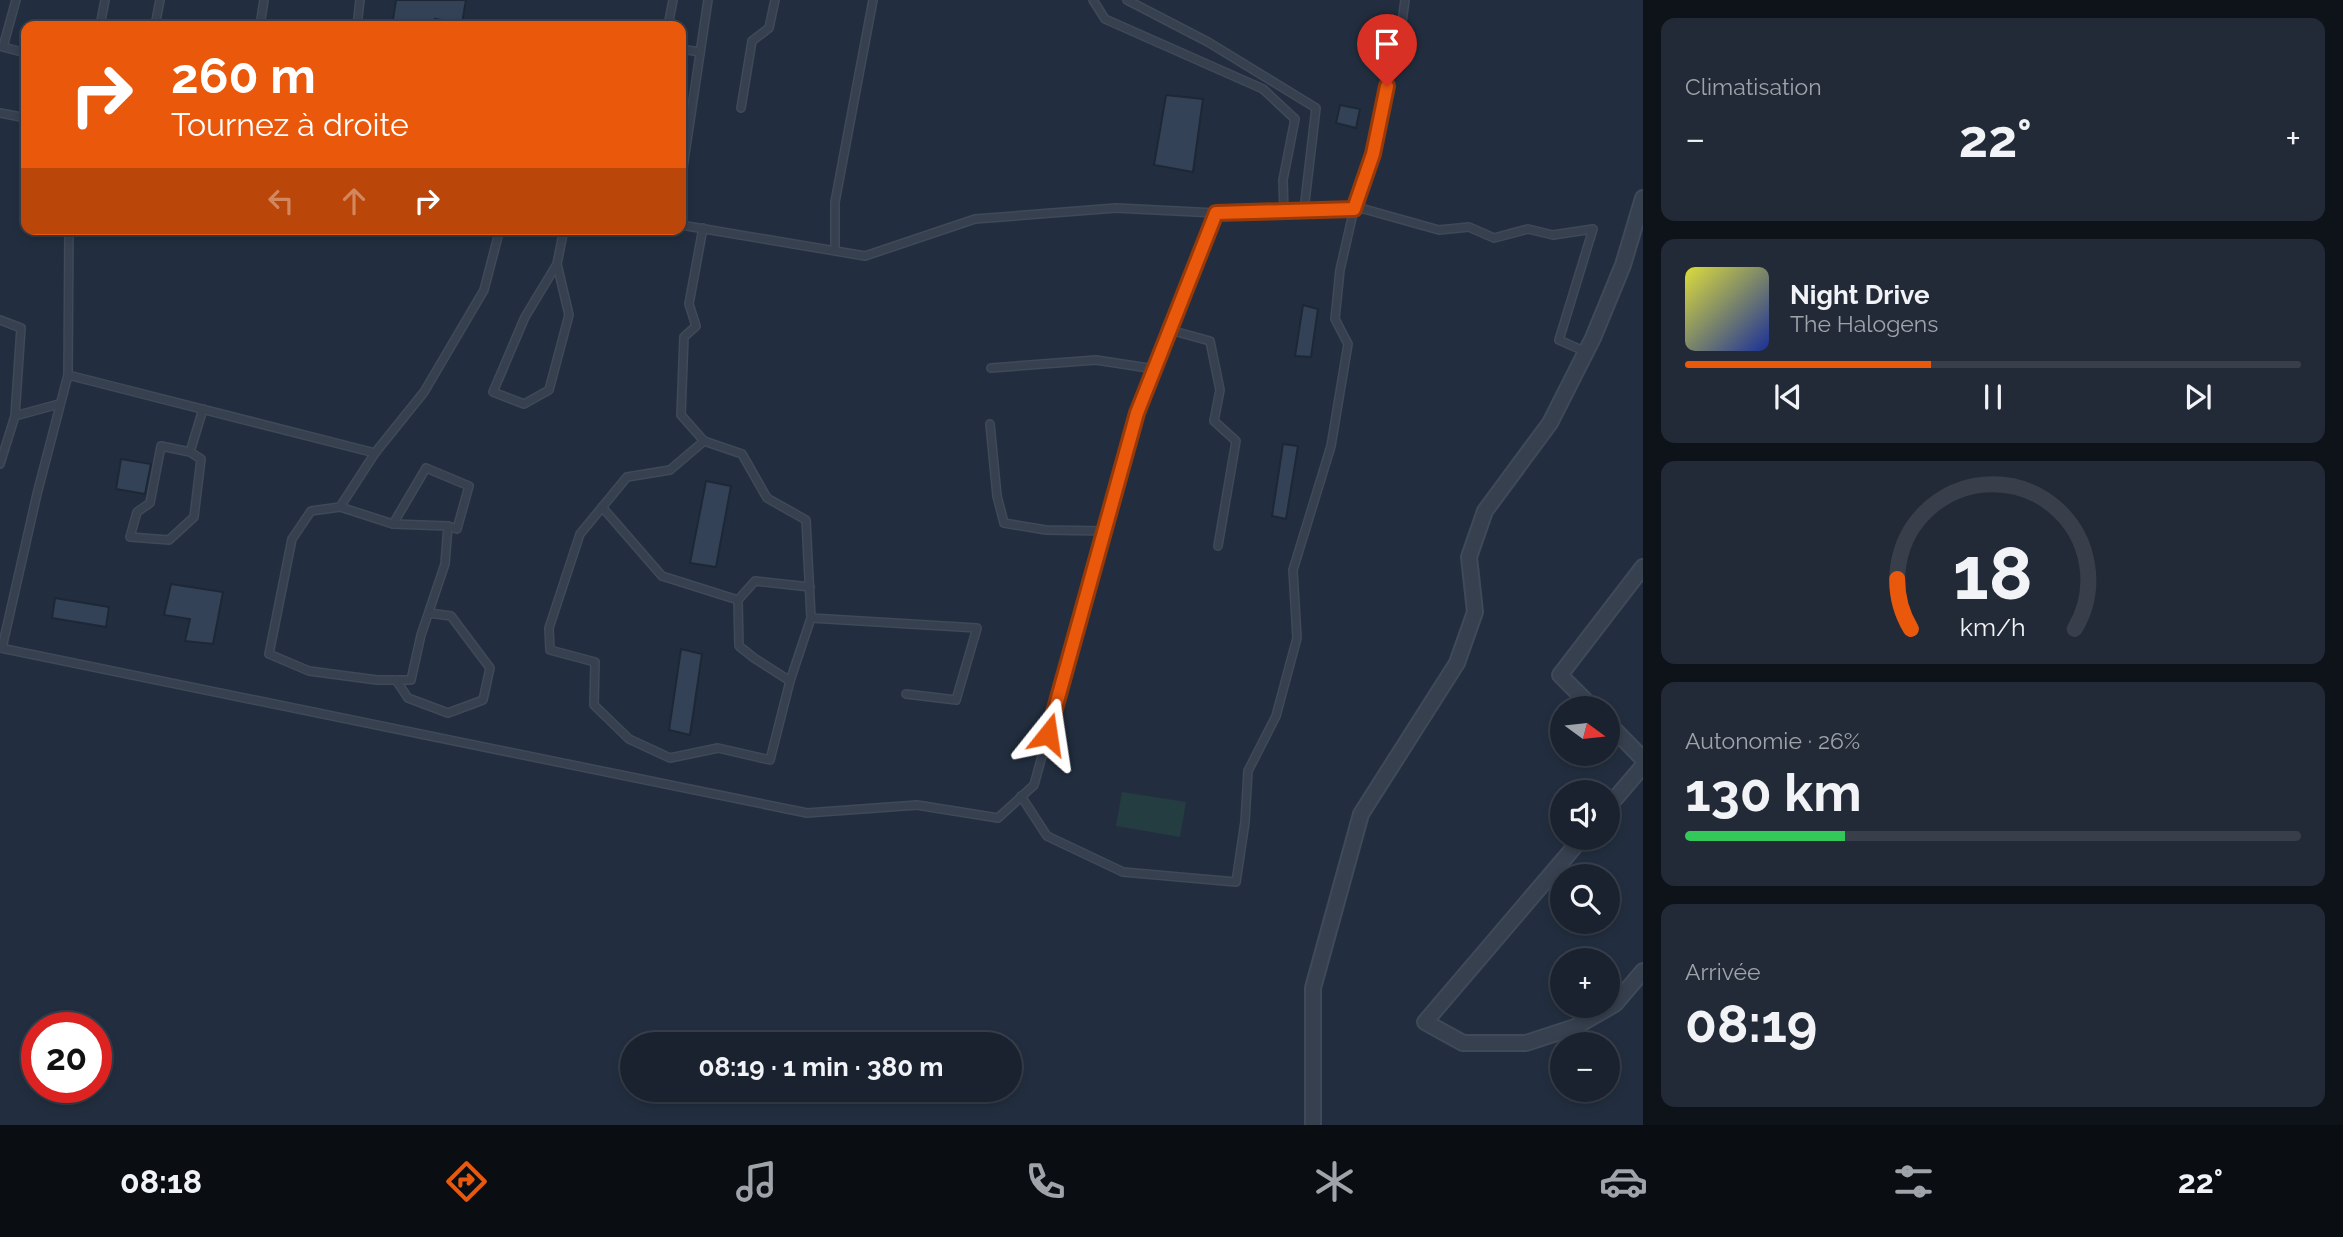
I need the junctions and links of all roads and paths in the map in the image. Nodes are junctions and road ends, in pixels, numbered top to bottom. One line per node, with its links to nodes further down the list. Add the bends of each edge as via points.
1 (16, 0): 19 (lane, via 3,47)
2 (104, 0): 13 (lane)
3 (160, 0): 14 (lane)
4 (264, 0): 15 (lane)
5 (360, 0): 16 (lane)
6 (673, 0): 17 (lane)
7 (708, 0): 20 (lane)
8 (775, 0): 21 (lane, via 769,28 752,41)
9 (873, 0): 35 (lane, via 835,202)
10 (1093, 0): 28 (lane, via 1105,19 1263,89 1295,119 1283,180)
11 (1127, 0): 27 (lane, via 1208,42 1316,108)
12 (1405, 0): 26 (lane, via 1401,37 1373,154)
13 (101, 21)
14 (156, 21)
15 (261, 21)
16 (357, 21)
17 (669, 21)
18 (686, 50): 20 (lane)
19 (21, 52)
20 (700, 52): 24 (lane)
21 (741, 108)
22 (0, 114): 23 (lane)
23 (21, 117)
24 (686, 147)
25 (1643, 198): 39 (street, via 1623,265)
26 (1354, 209): 27 (lane); 39 (lane, via 1439,230 1469,226 1494,238 1528,229 1553,235 1592,229 1559,340); 71 (lane, via 1335,319 1348,344 1331,446 1293,570 1297,639 1276,716 1248,771 1236,882 1123,872 1047,836)
27 (1304, 210): 28 (lane)
28 (1284, 211): 29 (lane)
29 (1216, 213): 35 (lane, via 1116,208 975,219 865,256); 38 (lane)
30 (686, 226): 31 (lane)
31 (703, 228): 35 (lane); 47 (lane, via 689,304 696,326 684,337 681,415)
32 (69, 235): 42 (lane)
33 (498, 235): 49 (lane, via 484,290 424,392)
34 (563, 235): 36 (lane)
35 (835, 250)
36 (557, 264): 36 (lane, via 525,317 494,393 524,404 549,390 569,315)
37 (0, 320): 45 (lane, via 21,328)
38 (1170, 330): 41 (lane); 56 (lane, via 1210,341 1220,390 1214,421 1236,441)
39 (1586, 352): 74 (street, via 1550,423 1485,511 1469,557 1475,612 1457,663 1361,814 1313,988)
40 (991, 368): 41 (lane, via 1096,360)
41 (1155, 369): 55 (lane, via 1137,413)
42 (68, 375): 43 (lane); 44 (lane)
43 (60, 404): 45 (lane); 62 (lane)
44 (203, 409): 48 (lane); 49 (lane)
45 (15, 416): 50 (lane)
46 (990, 424): 55 (lane, via 1004,523 1046,530)
47 (704, 441): 52 (lane, via 670,470 627,477); 58 (lane, via 742,454 766,498 807,520)
48 (190, 452): 48 (lane, via 201,458 194,517 169,540 130,537 137,512 150,502 161,446)
49 (375, 453): 51 (lane)
50 (0, 464)
51 (340, 507): 53 (lane); 63 (lane, via 311,512 292,539 269,654 309,671)
52 (602, 508): 59 (lane, via 662,576); 64 (lane, via 580,534 549,628 550,650 596,662 594,705 629,739 670,758 718,748 770,761)
53 (393, 524): 54 (lane); 54 (lane, via 426,468 469,486 457,528)
54 (448, 526): 60 (lane, via 445,564)
55 (1104, 531): 71 (lane, via 1034,785)
56 (1219, 545)
57 (1643, 567): 66 (street, via 1560,675)
58 (810, 587): 59 (lane, via 755,581); 61 (lane)
59 (738, 600): 64 (lane, via 739,646)
60 (429, 612): 63 (lane, via 411,680); 63 (lane, via 451,616 490,668 483,700 448,713 408,698)
61 (811, 618): 64 (lane); 65 (lane, via 977,628 957,701)
62 (1, 648): 71 (lane, via 807,813 917,805 998,818)
63 (396, 680)
64 (790, 681)
65 (906, 694)
66 (1581, 696)
67 (1620, 735): 68 (street)
68 (1643, 759)
69 (1643, 766): 70 (street)
70 (1620, 793)
71 (1021, 796)
72 (1572, 850): 73 (street, via 1425,1022 1463,1044 1525,1043 1576,1027 1615,1004)
73 (1643, 971)
74 (1313, 1125)

